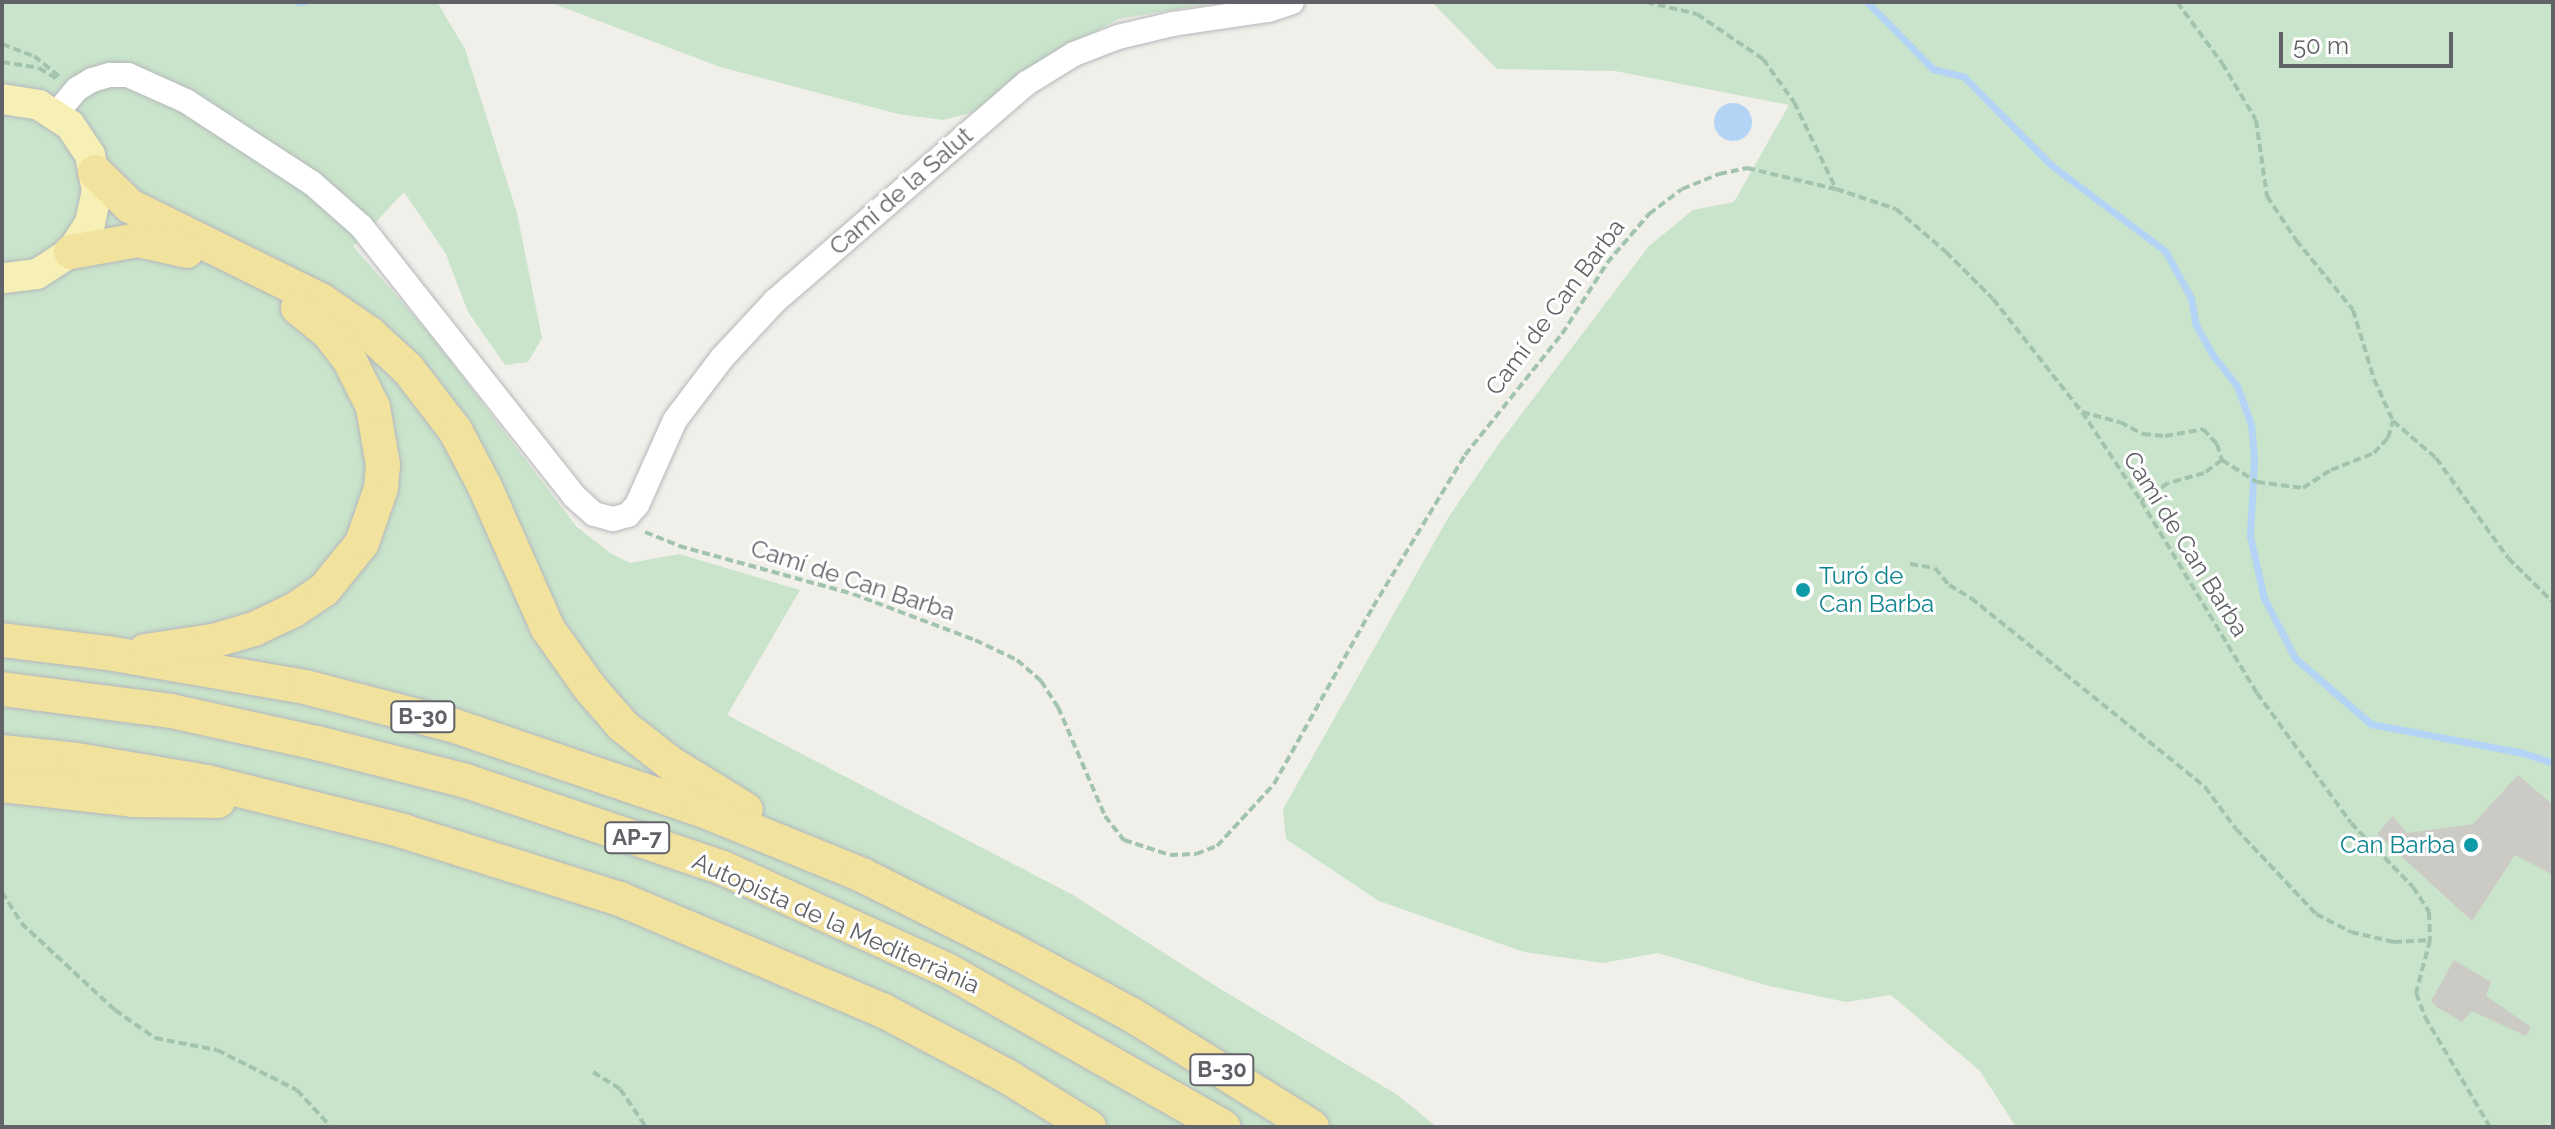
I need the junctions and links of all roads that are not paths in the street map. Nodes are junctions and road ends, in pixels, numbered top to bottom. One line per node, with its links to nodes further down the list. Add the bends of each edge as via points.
1 (1292, 2): 3 (street, Camí de la Salut, via 1118,37 1074,54 1027,83 775,301 675,420 637,505 628,515 613,519 594,514 574,496 378,246 312,183 186,101 128,75 110,75 77,89)
2 (2, 99): 3 (main road, via 39,105)
3 (56, 114): 4 (main road, via 82,139)
4 (95, 172): 5 (main road, via 95,207); 13 (highway, via 130,206 322,301 408,369 455,430 548,629 590,688 623,726 670,763)
5 (71, 252): 6 (main road, via 37,274); 8 (highway, via 115,242 156,242 269,289 329,333 349,359 373,407 381,443 381,488 362,543 324,590 254,629 213,641)
6 (2, 278)
7 (2, 640): 8 (highway, B-30)
8 (116, 655): 13 (highway, B-30, via 305,687 452,725 702,810)
9 (2, 689): 15 (highway, Autopista de la Mediterrània / AP-7, via 171,711 317,743 466,781 723,868 947,970)
10 (2, 752): 12 (highway, via 207,782)
11 (2, 785): 12 (highway, via 133,800)
12 (286, 802): 14 (highway, via 403,831 620,899 882,1010)
13 (805, 852): 16 (highway, B-30, via 935,910 1050,970)
14 (1089, 1127)
15 (1223, 1127)
16 (1312, 1127)

